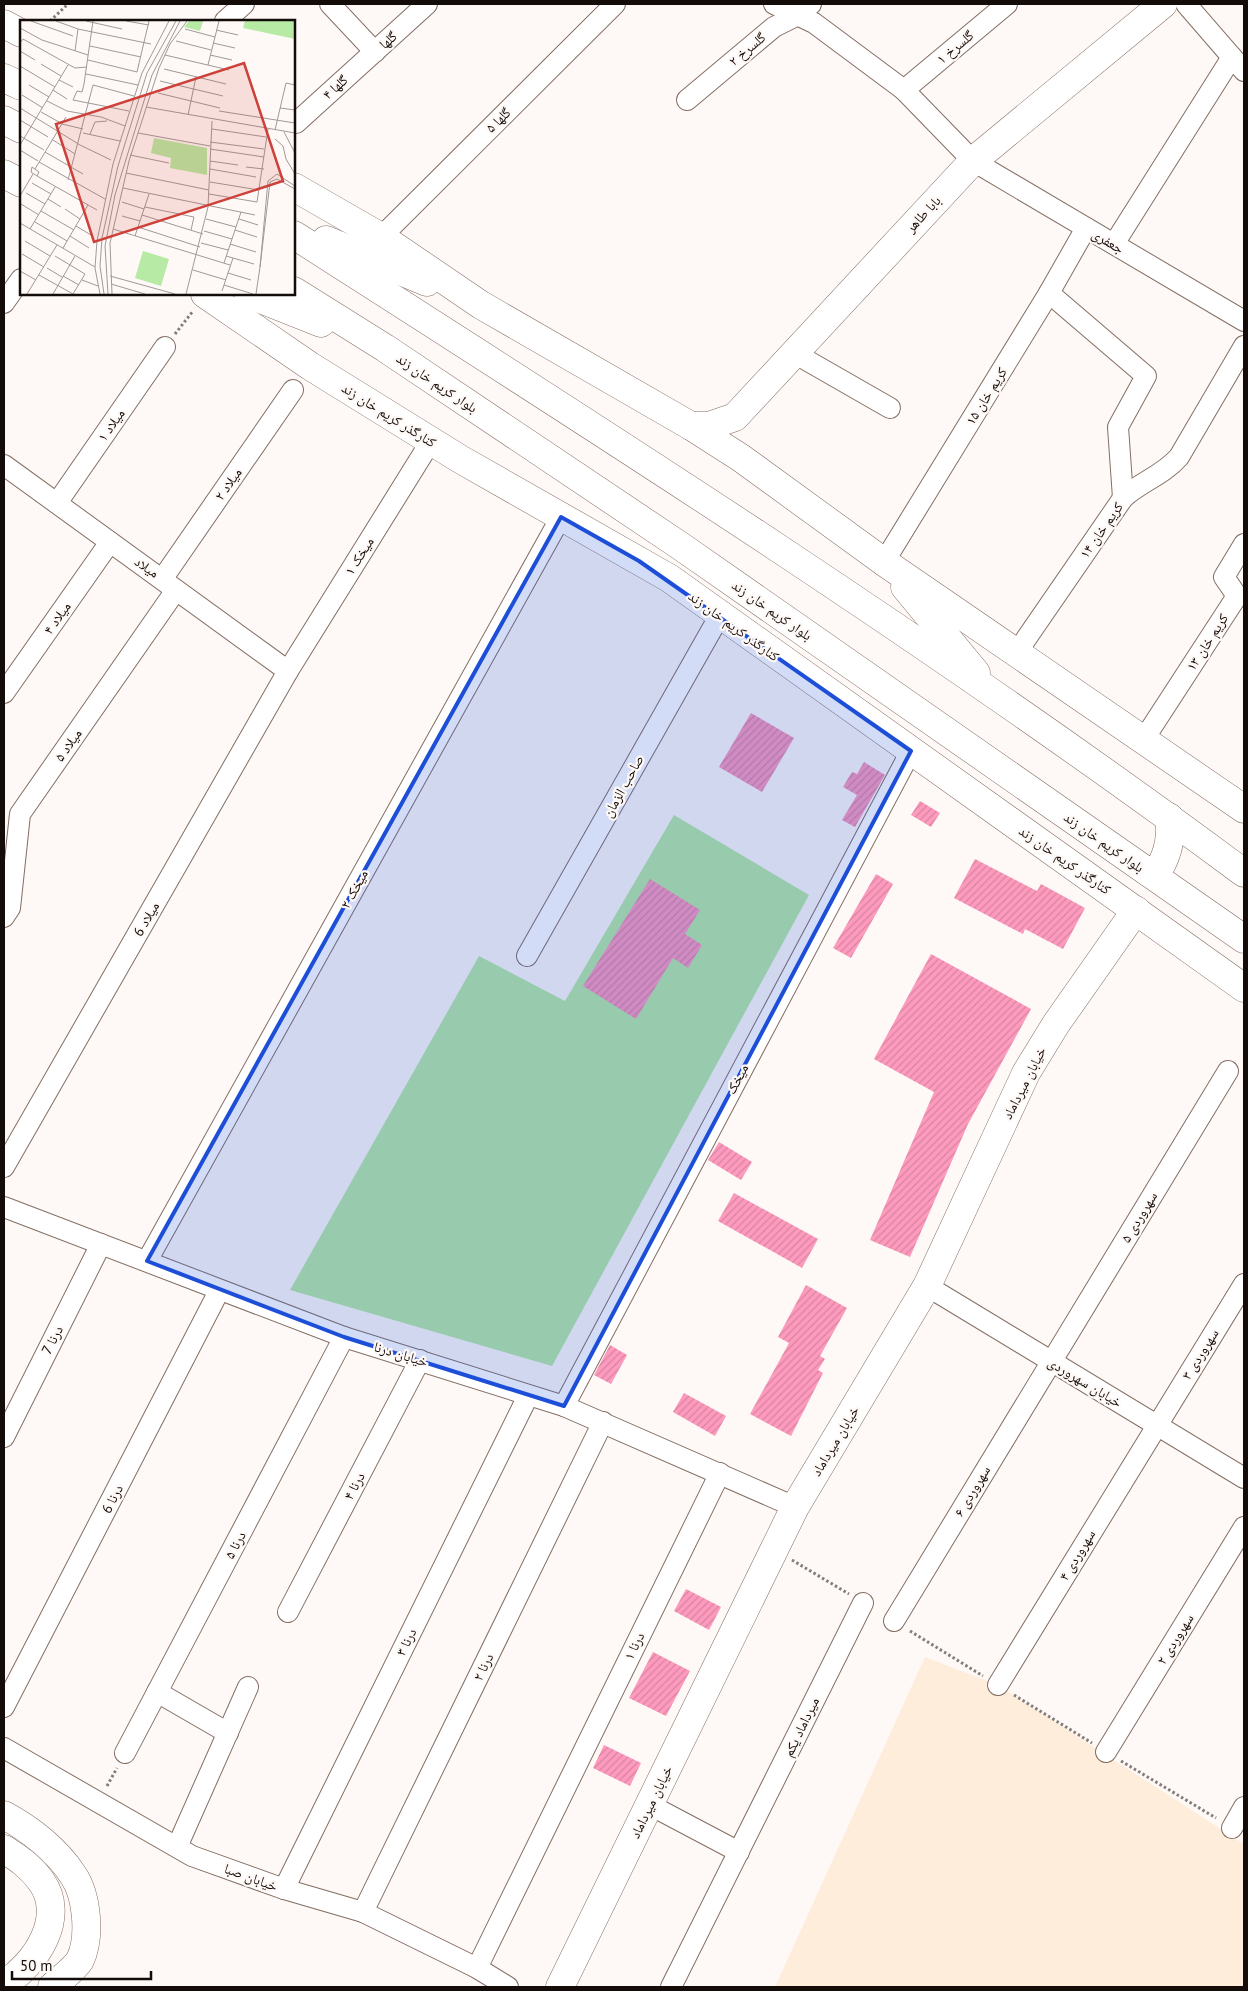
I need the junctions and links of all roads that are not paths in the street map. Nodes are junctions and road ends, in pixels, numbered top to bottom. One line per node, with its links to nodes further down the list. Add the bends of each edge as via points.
1 (244, 4): 10 (street)
2 (330, 4): 13 (street, گلها)
3 (427, 4): 13 (street, گلها)
4 (615, 4): 29 (street, گلها ۵)
5 (774, 4): 9 (street, جعفری)
6 (1007, 4): 17 (street, گلسرخ ۱)
7 (1163, 4): 22 (main road, بابا طاهر)
8 (1186, 4): 14 (street)
9 (805, 10): 17 (street, جعفری, via 814,23); 18 (street, گلسرخ ۲, via 774,27)
10 (226, 20)
11 (4, 24): 12 (main road)
12 (20, 32)
13 (375, 52): 20 (street, گلها ۴)
14 (1238, 64): 30 (street)
15 (4, 78): 16 (main road)
16 (20, 86)
17 (904, 90): 22 (street, جعفری)
18 (687, 100)
19 (4, 120): 21 (main road)
20 (296, 123)
21 (20, 128)
22 (973, 161): 27 (street, جعفری); 42 (main road, بابا طاهر)
23 (4, 174): 24 (main road)
24 (20, 182)
25 (295, 188): 29 (main road)
26 (295, 226): 37 (main road)
27 (1086, 228): 30 (street, جعفری); 33 (street, کریم خان ۱۵)
28 (295, 236): 63 (main road, via 652,464)
29 (381, 237): 37 (main road)
30 (1114, 244): 38 (street, جعفری)
31 (20, 279): 36 (street)
32 (295, 292): 41 (main road, بلوار کریم خان زند)
33 (1049, 293): 51 (street, via 1146,376 1118,427); 57 (street, کریم خان ۱۵)
34 (206, 295): 47 (main road, کنارگذر کریم خان زند, via 310,366)
35 (251, 295): 41 (main road)
36 (4, 303)
37 (481, 305): 46 (main road)
38 (1244, 321)
39 (1244, 346): 51 (street, کریم خان ۱۴, via 1179,458 1167,470 1139,484)
40 (165, 347): 52 (street, میلاد ۱)
41 (386, 348): 48 (main road, بلوار کریم خان زند)
42 (794, 353): 44 (street); 45 (main road, بابا طاهر)
43 (294, 390): 58 (street, میلاد ۲)
44 (890, 408)
45 (735, 417): 46 (main road, via 709,426); 49 (main road)
46 (691, 426): 49 (main road)
47 (430, 441): 53 (main road, کنارگذر کریم خان زند); 61 (street, میخک ۱)
48 (543, 456): 56 (main road); 68 (main road, بلوار کریم خان زند, via 703,562)
49 (741, 458): 57 (main road)
50 (4, 466): 52 (street, میلاد)
51 (1123, 498): 60 (street, کریم خان ۱۴)
52 (57, 503): 54 (street, میلاد)
53 (561, 517): 56 (main road, کنارگذر کریم خان زند); 79 (street, میخک ۲)
54 (110, 542): 58 (street, میلاد); 62 (street, میلاد ۴)
55 (1244, 544): 64 (street, کریم خان ۱۳, via 1224,577 1237,596)
56 (639, 561): 59 (main road, کنارگذر کریم خان زند)
57 (884, 562): 60 (main road); 63 (main road)
58 (169, 584): 61 (street, میلاد); 71 (street, میلاد ۵, via 20,814 10,908)
59 (720, 615): 65 (main road, کنارگذر کریم خان زند); 73 (street, صاحب الزمان)
60 (1017, 652): 64 (main road)
61 (288, 671): 76 (street, میلاد 6)
62 (4, 693)
63 (996, 697): 67 (main road)
64 (1144, 739): 66 (main road)
65 (911, 751): 70 (main road, کنارگذر کریم خان زند); 87 (street, میخک)
66 (1244, 809)
67 (1169, 817): 68 (main road, via 1172,834 1165,859 1159,869); 69 (main road)
68 (1148, 872): 72 (main road, بلوار کریم خان زند)
69 (1244, 873)
70 (1136, 910): 74 (main road, کنارگذر کریم خان زند); 81 (main road, خیابان میرداماد, via 1056,1024 1026,1074)
71 (4, 917)
72 (1243, 933)
73 (527, 956)
74 (1244, 988)
75 (1228, 1071): 85 (street, سهروردی ۵)
76 (4, 1167)
77 (4, 1207): 78 (street, خیابان درنا)
78 (101, 1244): 79 (street, خیابان درنا); 90 (street, درنا 7)
79 (147, 1261): 82 (street, خیابان درنا)
80 (1244, 1284): 89 (street, سهروردی ۳)
81 (926, 1286): 85 (street, خیابان سهروردی); 93 (main road, خیابان میرداماد)
82 (219, 1291): 83 (street, خیابان درنا); 101 (street, درنا 6)
83 (344, 1337): 84 (street, خیابان درنا); 100 (street, درنا ۵)
84 (420, 1360): 86 (street, خیابان درنا); 96 (street, درنا ۴)
85 (1051, 1362): 89 (street, خیابان سهروردی); 97 (street, سهروردی ۶)
86 (528, 1396): 87 (street, خیابان درنا); 113 (street, درنا ۳)
87 (564, 1406): 88 (street, خیابان درنا)
88 (603, 1422): 91 (street, خیابان درنا); 114 (street, درنا ۲)
89 (1156, 1425): 92 (street, خیابان سهروردی); 98 (street, سهروردی ۴)
90 (4, 1437)
91 (720, 1473): 93 (street, خیابان درنا); 115 (street, درنا ۱)
92 (1244, 1478)
93 (796, 1506): 106 (main road, خیابان میرداماد)
94 (1244, 1527): 104 (street, سهروردی ۲)
95 (863, 1603): 112 (street, میرداماد یکم)
96 (288, 1612)
97 (894, 1621)
98 (998, 1685)
99 (248, 1687): 102 (street)
100 (157, 1692): 102 (street); 105 (street, درنا ۵)
101 (4, 1707)
102 (228, 1733): 110 (street)
103 (4, 1748): 110 (street, خیابان صبا)
104 (1106, 1752)
105 (125, 1753)
106 (650, 1804): 112 (street); 119 (main road, خیابان میرداماد)
107 (1244, 1807): 109 (street)
108 (4, 1815): 117 (main road, via 51,1848 74,1876 86,1912 86,1936 79,1961)
109 (1232, 1828)
110 (176, 1847): 113 (street, خیابان صبا, via 192,1856)
111 (4, 1849): 116 (main road, via 27,1864 42,1882 49,1897 51,1920 40,1950)
112 (739, 1852): 120 (street, میرداماد یکم)
113 (284, 1889): 114 (street, خیابان صبا)
114 (363, 1912): 115 (street, خیابان صبا)
115 (476, 1968): 118 (street, خیابان صبا)
116 (4, 1984)
117 (52, 1987)
118 (508, 1987)
119 (560, 1987)
120 (671, 1987)

